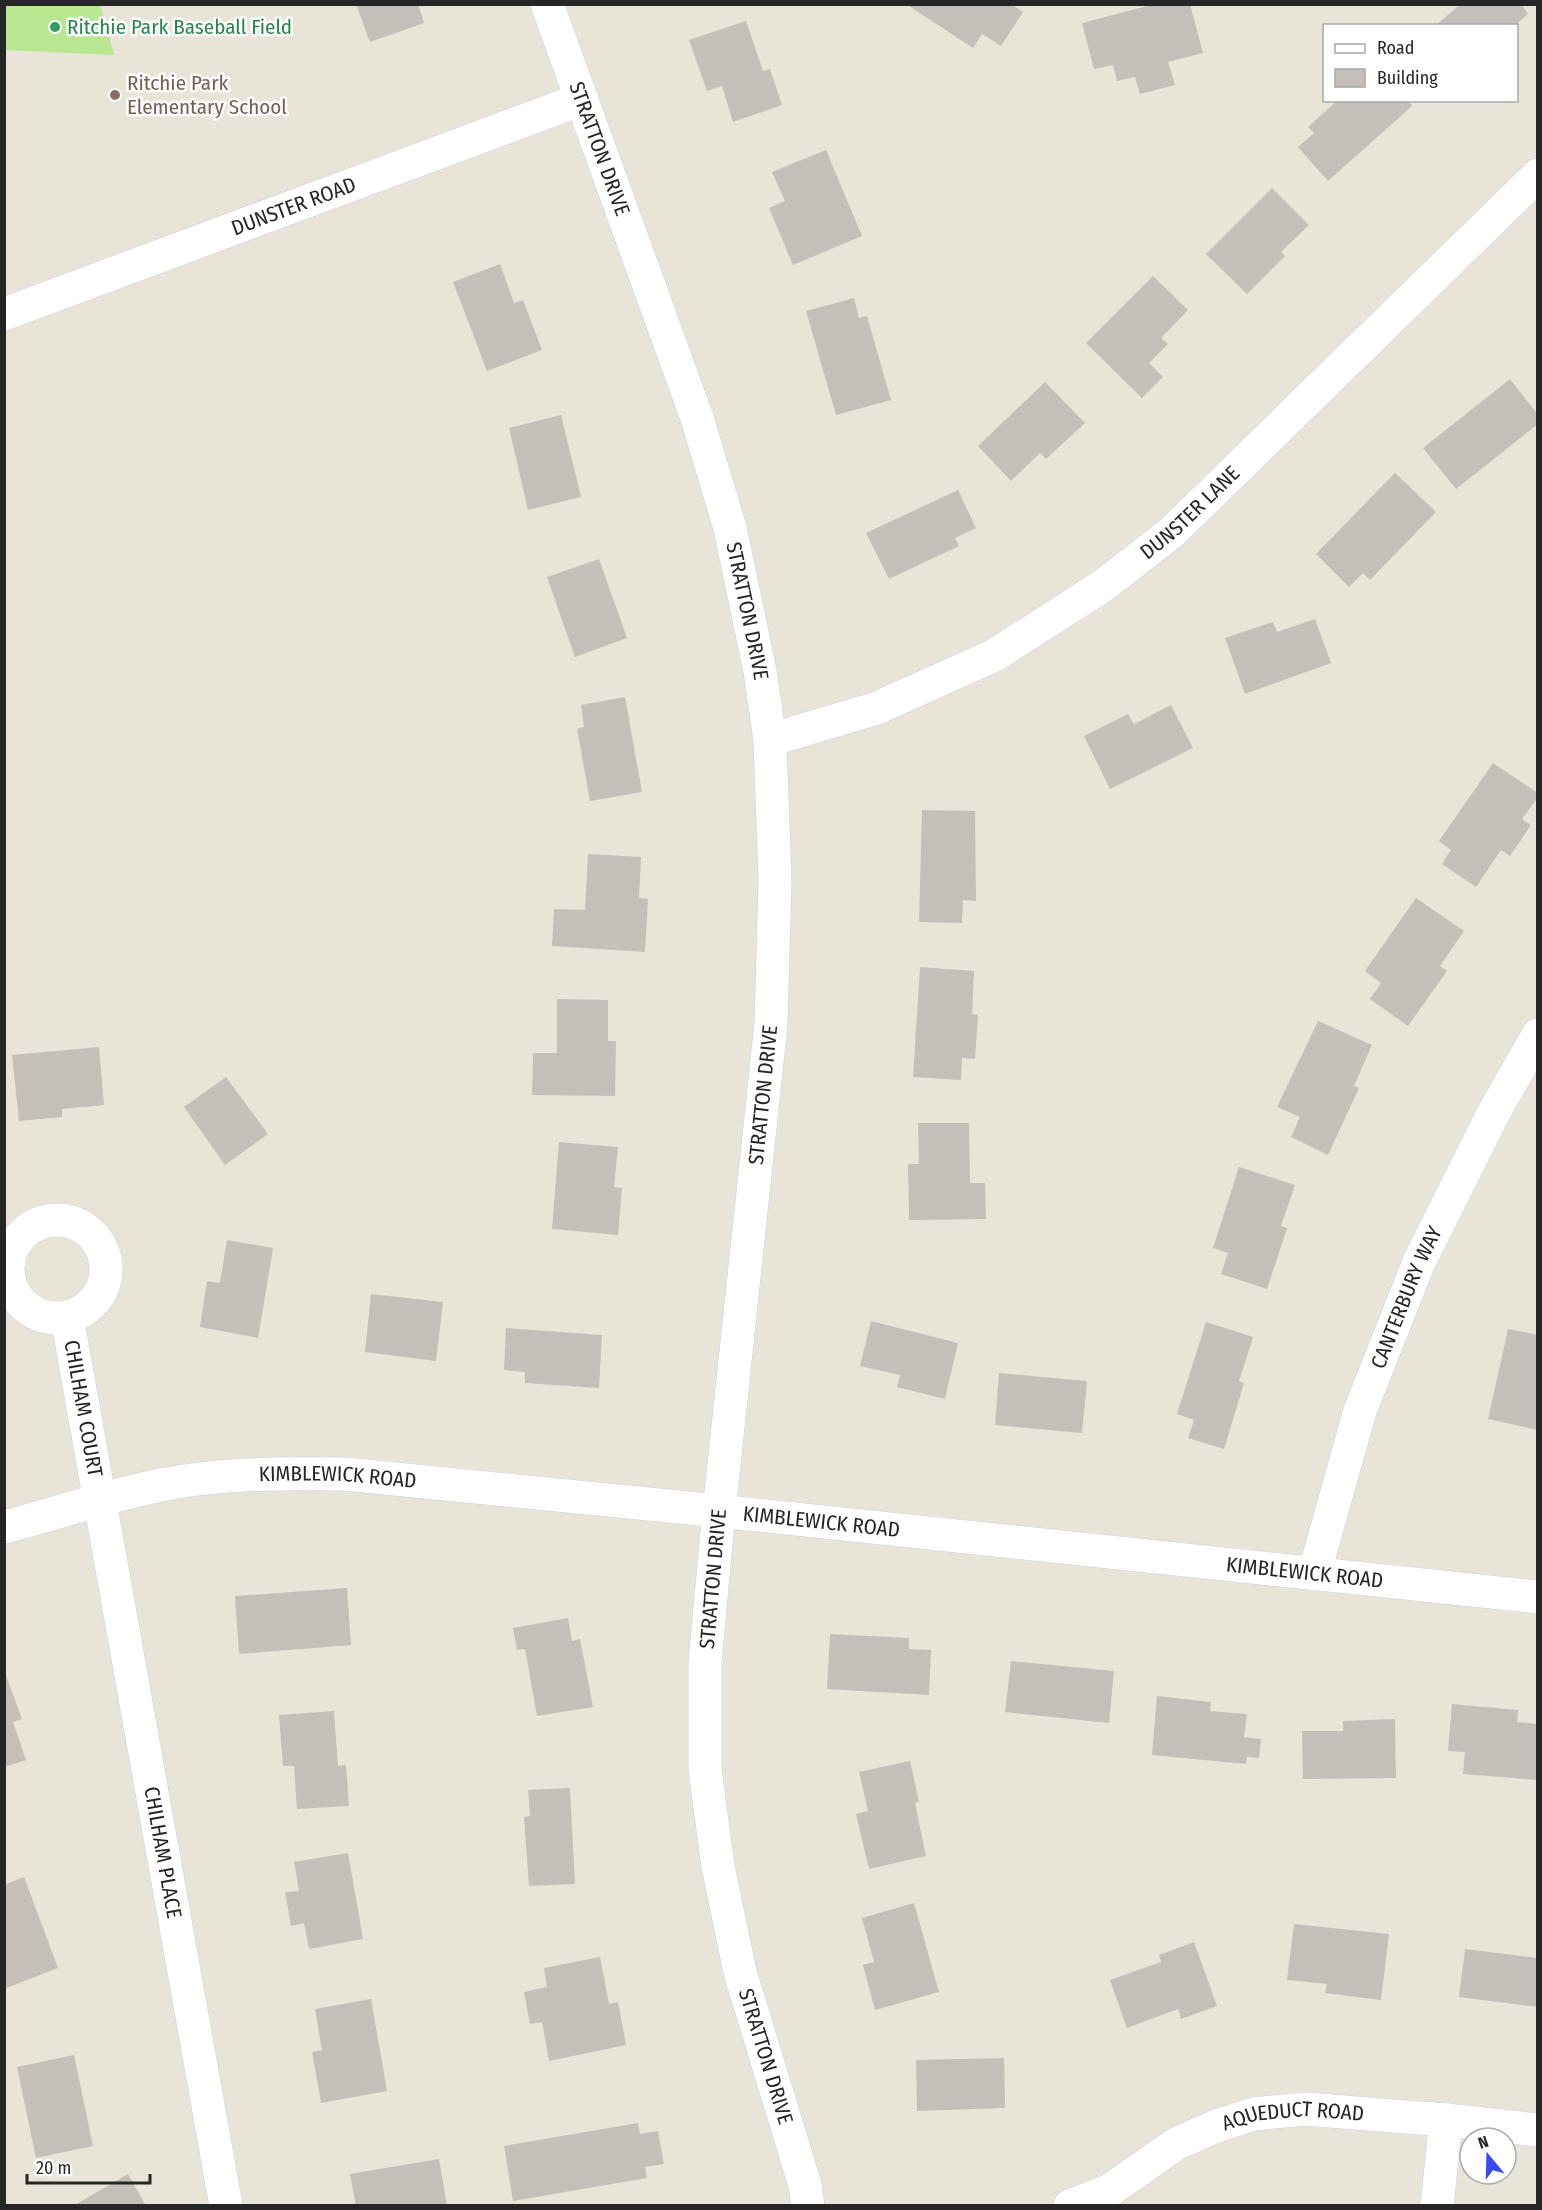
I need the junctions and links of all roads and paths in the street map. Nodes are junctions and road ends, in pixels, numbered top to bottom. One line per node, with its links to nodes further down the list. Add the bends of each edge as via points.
1 (547, 4): 2 (street, STRATTON DRIVE)
2 (582, 99): 4 (street, DUNSTER ROAD); 5 (street, STRATTON DRIVE, via 697,418 727,517 760,671)
3 (1538, 175): 5 (street, DUNSTER LANE, via 1172,532 1104,585 995,656 877,708)
4 (4, 314)
5 (770, 740): 9 (street, STRATTON DRIVE, via 775,880 771,1024)
6 (1538, 1035): 11 (street, CANTERBURY WAY, via 1493,1114 1419,1262 1360,1412)
7 (67, 1317): 8 (street, CHILHAM COURT)
8 (99, 1502): 9 (street, KIMBLEWICK ROAD, via 160,1485 220,1476 282,1473 345,1474); 10 (street, KIMBLEWICK ROAD); 15 (street, CHILHAM PLACE)
9 (719, 1511): 11 (street, KIMBLEWICK ROAD); 16 (street, STRATTON DRIVE, via 705,1662 706,1780 718,1866 740,1972)
10 (4, 1527)
11 (1314, 1574): 12 (street, KIMBLEWICK ROAD)
12 (1538, 1597)
13 (1446, 2120): 14 (street, AQUEDUCT ROAD); 17 (street, AQUEDUCT ROAD, via 1305,2109 1253,2114 1176,2144 1110,2190); 18 (street)
14 (1538, 2130)
15 (226, 2205)
16 (808, 2205)
17 (1071, 2205)
18 (1437, 2205)

